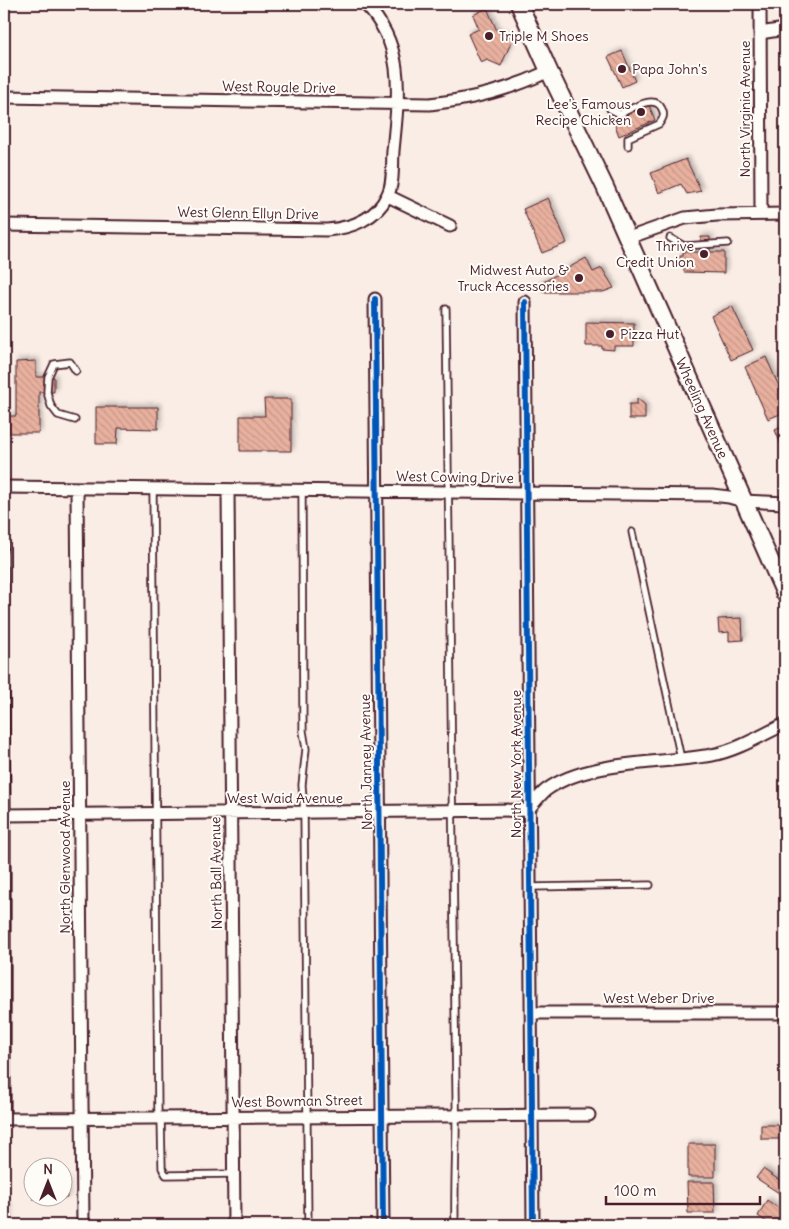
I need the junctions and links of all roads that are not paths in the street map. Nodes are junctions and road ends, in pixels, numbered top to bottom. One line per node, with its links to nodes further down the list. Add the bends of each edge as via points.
1 (365, 4): 8 (street, via 381,23 394,50 398,80)
2 (519, 4): 6 (main road, Wheeling Avenue)
3 (760, 4): 5 (street, North Virginia Avenue)
4 (785, 29): 5 (street)
5 (760, 33): 12 (street, North Virginia Avenue)
6 (549, 72): 8 (street, West Royale Drive, via 478,97 430,104); 16 (main road, Wheeling Avenue)
7 (4, 98): 8 (street, West Royale Drive)
8 (396, 104): 11 (street)
9 (610, 109): 10 (lane, via 620,114 650,102 662,108 664,115 659,124 630,136)
10 (628, 146)
11 (388, 196): 14 (street, West Glenn Ellyn Drive, via 363,221 338,229); 15 (street)
12 (761, 214): 13 (street); 16 (street, via 685,218)
13 (785, 214)
14 (4, 225)
15 (450, 226)
16 (628, 238): 32 (main road, Wheeling Avenue)
17 (670, 238): 18 (lane, via 684,246)
18 (728, 243)
19 (375, 299): 29 (street, North Janney Avenue)
20 (525, 302): 31 (street, North New York Avenue)
21 (446, 309): 30 (lane)
22 (76, 371): 23 (lane, via 70,362 54,364 48,377 47,392 50,406 58,416)
23 (75, 420)
24 (4, 487): 25 (street, West Cowing Drive); 44 (lane)
25 (77, 488): 26 (street, West Cowing Drive); 45 (street, North Glenwood Avenue)
26 (153, 489): 27 (street, West Cowing Drive); 43 (lane)
27 (228, 490): 28 (street, West Cowing Drive); 41 (street, North Ball Avenue)
28 (302, 491): 29 (street, West Cowing Drive); 42 (lane)
29 (376, 491): 30 (street, West Cowing Drive); 40 (street, North Janney Avenue)
30 (449, 492): 31 (street, West Cowing Drive); 39 (lane)
31 (527, 493): 32 (street, West Cowing Drive, via 712,495); 38 (street, North New York Avenue)
32 (743, 502): 33 (street, West Cowing Drive); 35 (main road, Wheeling Avenue)
33 (785, 503)
34 (632, 532): 37 (lane)
35 (785, 594)
36 (785, 724): 37 (street, via 729,750)
37 (680, 759): 38 (street, via 610,767 566,778 545,791)
38 (528, 810): 39 (street, West Waid Avenue); 47 (street, North New York Avenue)
39 (451, 811): 40 (street, West Waid Avenue); 50 (lane)
40 (379, 812): 42 (street, West Waid Avenue); 52 (street, North Janney Avenue)
41 (230, 813): 42 (street, West Waid Avenue); 43 (street, West Waid Avenue); 54 (street, North Ball Avenue)
42 (304, 813): 55 (lane)
43 (155, 814): 45 (street, West Waid Avenue); 56 (lane)
44 (6, 815): 45 (street, West Waid Avenue); 57 (lane)
45 (80, 816): 58 (street, North Glenwood Avenue)
46 (650, 885): 47 (lane)
47 (530, 887): 48 (street, North New York Avenue)
48 (532, 1012): 49 (street, West Weber Drive); 51 (street, North New York Avenue)
49 (785, 1013)
50 (456, 1114): 51 (street, West Bowman Street); 52 (street, West Bowman Street); 64 (lane)
51 (532, 1114): 53 (street, West Bowman Street); 65 (street, North New York Avenue)
52 (382, 1115): 55 (street, West Bowman Street); 63 (street, North Janney Avenue)
53 (589, 1115)
54 (233, 1116): 55 (street, West Bowman Street); 56 (street, West Bowman Street); 59 (street, North Ball Avenue)
55 (308, 1116): 62 (lane)
56 (160, 1117): 58 (street, West Bowman Street); 59 (lane, via 162,1168 166,1175)
57 (6, 1118): 58 (street, West Bowman Street)
58 (82, 1118): 60 (street, North Glenwood Avenue)
59 (234, 1174): 61 (street, North Ball Avenue)
60 (83, 1225)
61 (234, 1225)
62 (308, 1225)
63 (383, 1225)
64 (455, 1225)
65 (532, 1225)

